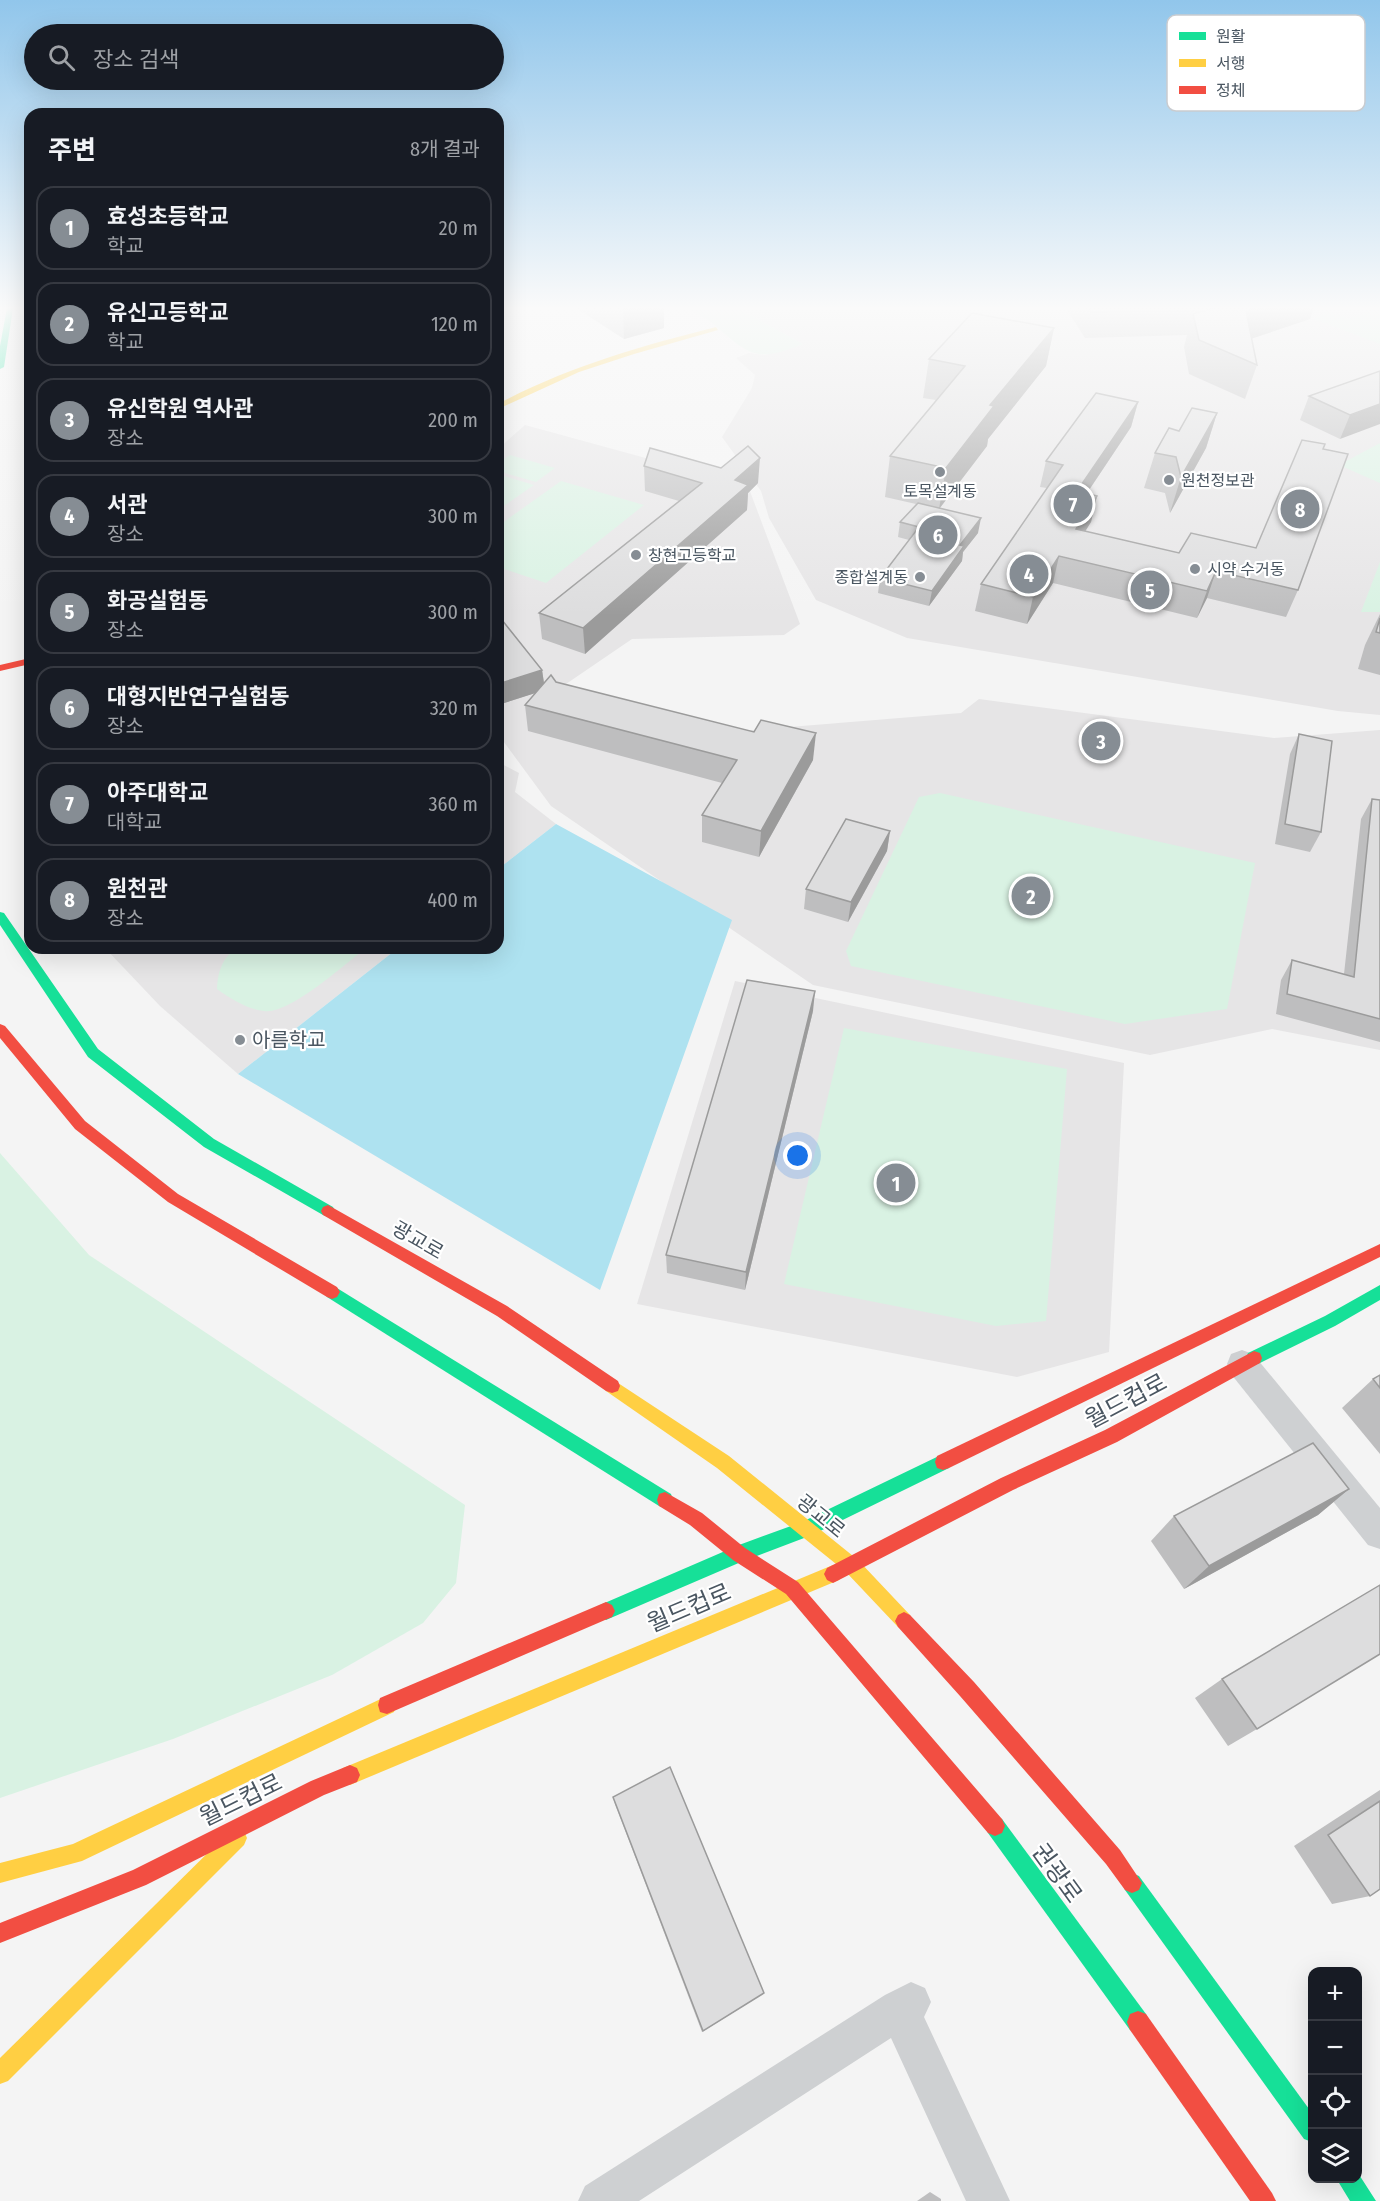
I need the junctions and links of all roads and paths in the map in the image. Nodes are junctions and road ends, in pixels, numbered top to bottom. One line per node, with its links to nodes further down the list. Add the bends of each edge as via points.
1 (24, 662): 2 (street)
2 (0, 668)
3 (0, 916): 4 (street, 광교로)
4 (24, 951)
5 (26, 954): 10 (street, 광교로, via 93,1053 209,1143 502,1311 723,1462)
6 (0, 1029): 12 (street, via 80,1125 173,1198 325,1288 696,1520)
7 (1380, 1250): 10 (street, 월드컵로)
8 (1380, 1292): 9 (street, 월드컵로)
9 (1242, 1364): 11 (street); 13 (street, 월드컵로, via 1112,1436 1007,1484)
10 (806, 1529): 12 (street, 월드컵로); 13 (street, 광교로)
11 (1380, 1533)
12 (739, 1554): 14 (street); 16 (street, 월드컵로, via 411,1694 75,1854)
13 (852, 1566): 14 (street, 월드컵로); 19 (street, via 967,1689 1113,1857)
14 (792, 1588): 15 (street, 월드컵로); 23 (street, 권광로, via 985,1812)
15 (259, 1816): 17 (street, 월드컵로, via 139,1878); 18 (street)
16 (0, 1873)
17 (0, 1933)
18 (0, 2073)
19 (1311, 2129)
20 (1351, 2183): 24 (street)
21 (600, 2201): 22 (street, via 905,2005)
22 (988, 2201)
23 (1264, 2201)
24 (1364, 2201)

